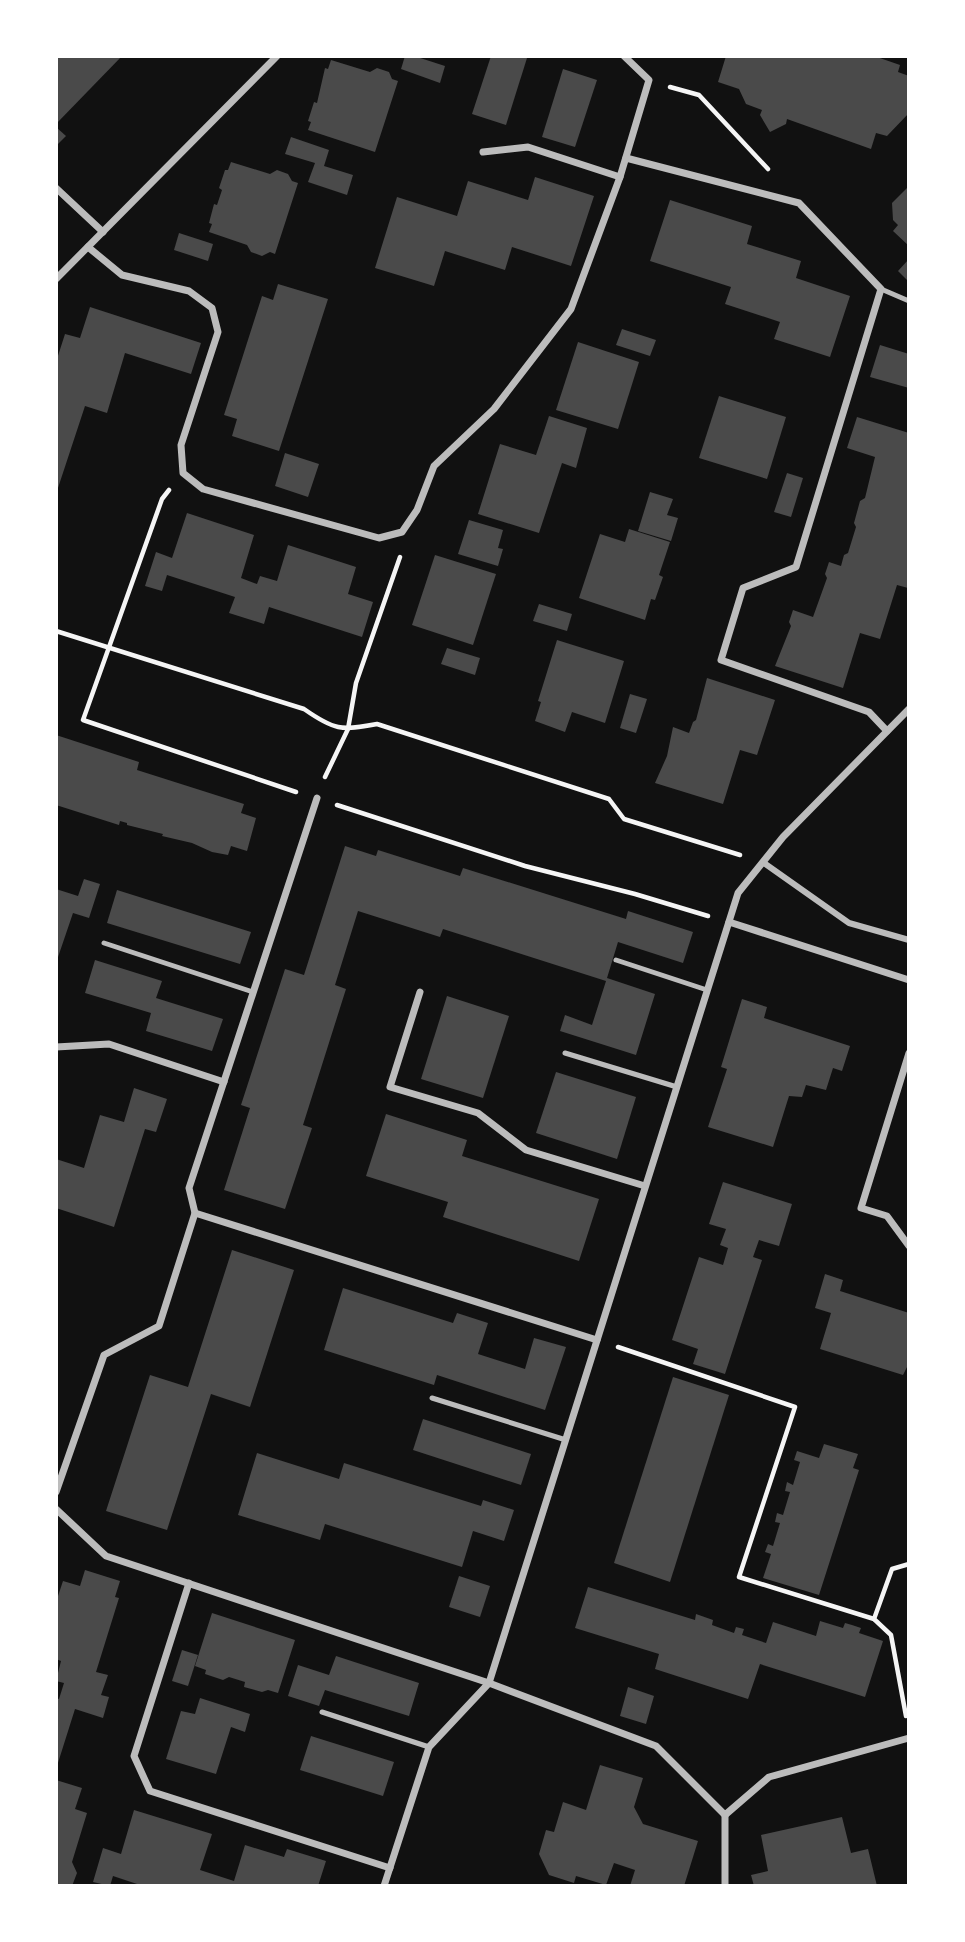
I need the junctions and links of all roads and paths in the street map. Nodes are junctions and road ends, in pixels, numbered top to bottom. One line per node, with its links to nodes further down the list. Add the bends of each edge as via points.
1 (277, 56): 9 (street)
2 (624, 56): 3 (street)
3 (649, 80): 5 (street); 8 (path, via 699,95)
4 (483, 152): 6 (street, via 528,146)
5 (626, 158): 6 (street); 8 (street)
6 (620, 177): 15 (street, via 571,309 495,409 434,466 417,510)
7 (56, 188): 9 (street)
8 (799, 203): 12 (street)
9 (103, 232): 10 (street)
10 (88, 247): 11 (street); 14 (street, via 122,275 189,290 212,308 218,332 181,445)
11 (56, 279)
12 (881, 289): 13 (lane); 20 (street, via 796,567 743,588 721,660 869,712)
13 (909, 301)
14 (183, 473): 15 (street, via 203,489 379,538); 17 (path, via 162,499)
15 (402, 532): 19 (path, via 400,559 356,683)
16 (56, 631): 17 (path)
17 (109, 648): 19 (path, via 304,709 325,724); 21 (path, via 83,720)
18 (909, 709): 20 (street)
19 (348, 729): 21 (path); 22 (path, via 377,724 609,799 624,819)
20 (887, 731): 22 (street, via 783,837)
21 (317, 798): 23 (path, via 525,866); 29 (street)
22 (764, 863): 23 (street, via 738,892); 24 (street, via 849,923)
23 (729, 922): 27 (street); 28 (street)
24 (909, 940)
25 (104, 943): 29 (lane)
26 (616, 960): 28 (lane)
27 (909, 980)
28 (707, 990): 35 (street)
29 (253, 992): 34 (street)
30 (420, 992): 36 (street, via 390,1087 478,1113 526,1150)
31 (56, 1047): 34 (street, via 110,1044)
32 (565, 1053): 35 (lane)
33 (909, 1053): 38 (street, via 862,1208 887,1216)
34 (224, 1082): 37 (street, via 189,1188)
35 (677, 1087): 36 (street)
36 (645, 1186): 39 (street)
37 (195, 1213): 39 (street); 42 (street, via 159,1326 104,1354)
38 (909, 1246)
39 (597, 1340): 41 (street); 46 (path, via 794,1407 739,1577)
40 (432, 1398): 41 (lane)
41 (566, 1440): 47 (street)
42 (56, 1492)
43 (56, 1509): 45 (street, via 106,1556)
44 (909, 1564): 46 (path, via 892,1569)
45 (189, 1583): 47 (street); 53 (street, via 134,1756 150,1791)
46 (874, 1619): 49 (path, via 891,1634)
47 (489, 1683): 51 (street); 52 (street, via 656,1746)
48 (322, 1712): 51 (lane)
49 (907, 1721)
50 (909, 1738): 52 (street, via 769,1777)
51 (429, 1747): 53 (street)
52 (725, 1815): 55 (street)
53 (390, 1868): 54 (street)
54 (384, 1886)
55 (725, 1886)

